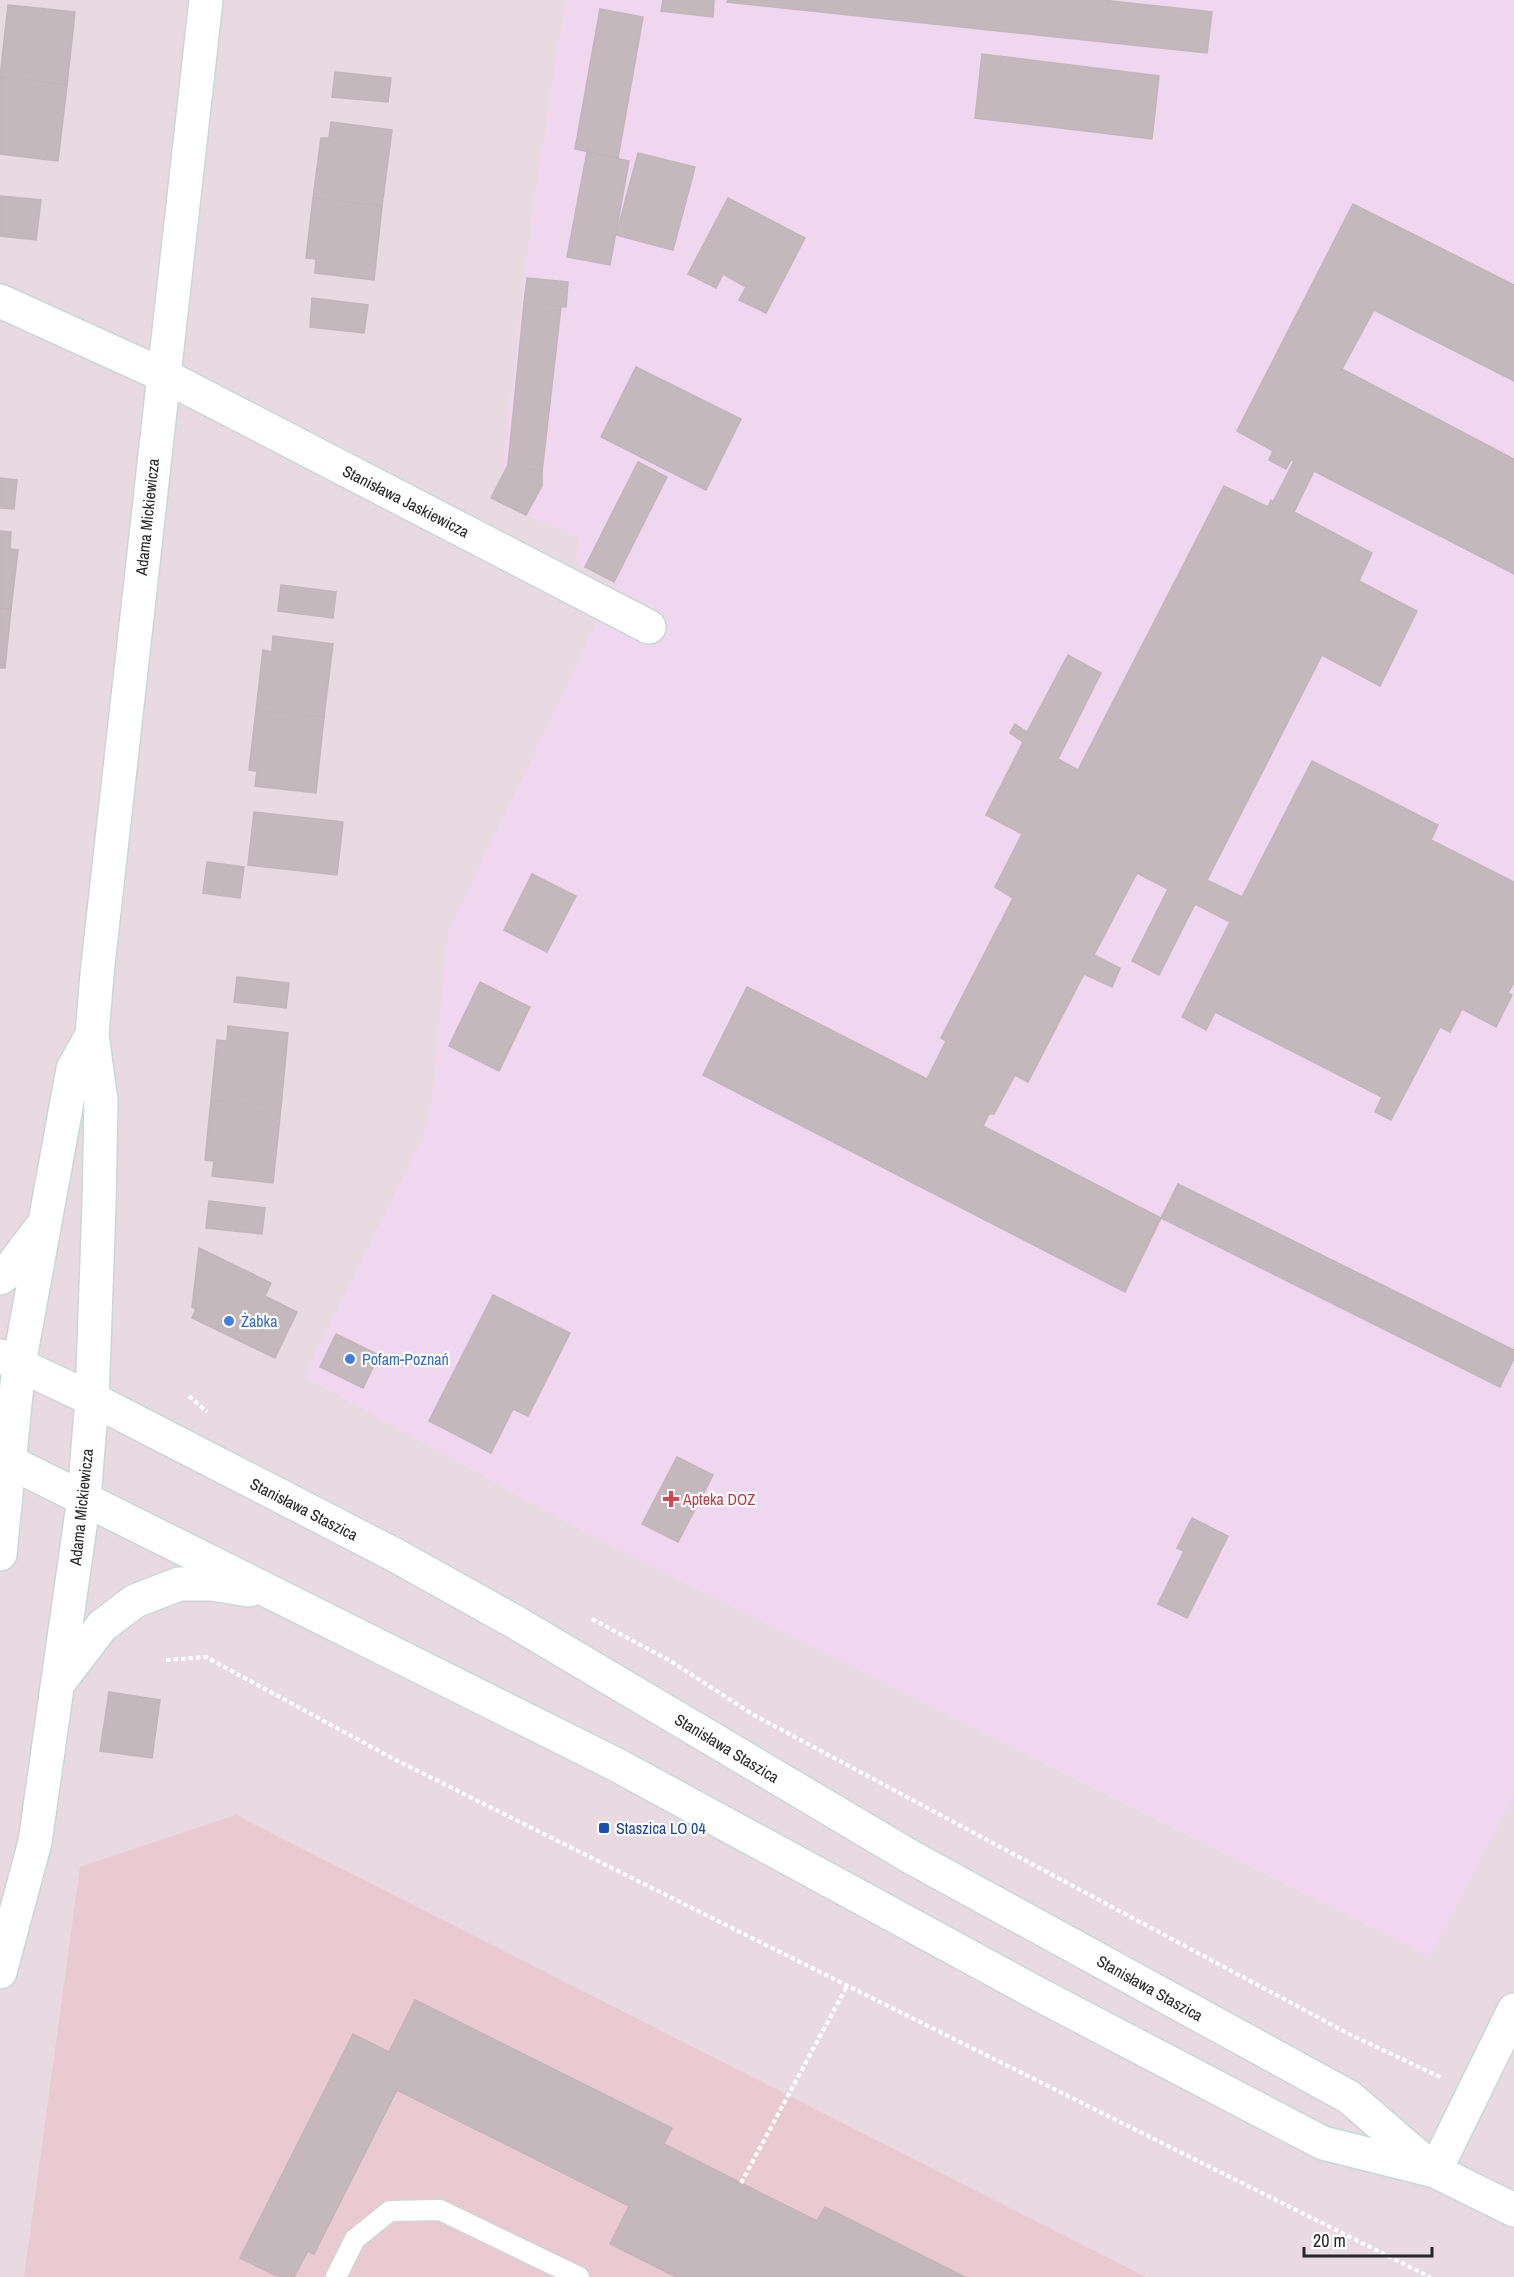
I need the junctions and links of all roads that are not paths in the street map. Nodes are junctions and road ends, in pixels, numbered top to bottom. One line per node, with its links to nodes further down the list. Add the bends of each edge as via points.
1 (206, 0): 3 (street, Adama Mickiewicza)
2 (0, 301): 3 (street, Stanisława Jaskiewicza)
3 (163, 375): 4 (street, Stanisława Jaskiewicza); 5 (street, Adama Mickiewicza)
4 (650, 627)
5 (92, 1035): 6 (street, Adama Mickiewicza, via 73,1069); 9 (street, Adama Mickiewicza, via 101,1101)
6 (45, 1223): 7 (street, Adama Mickiewicza); 8 (street, Adama Mickiewicza)
7 (0, 1278)
8 (10, 1360): 9 (street, Stanisława Staszica); 10 (street, Adama Mickiewicza)
9 (92, 1400): 11 (street, Adama Mickiewicza); 17 (street, Stanisława Staszica, via 393,1554 911,1857 1349,2097)
10 (4, 1459): 11 (street, Stanisława Staszica); 12 (street, Adama Mickiewicza)
11 (84, 1498): 13 (street, Stanisława Staszica); 14 (street, Adama Mickiewicza)
12 (0, 1554)
13 (277, 1594): 14 (street, via 212,1584 179,1584 135,1601 102,1626); 17 (street, Stanisława Staszica, via 633,1773 1040,1995 1323,2142)
14 (58, 1684): 15 (street, Adama Mickiewicza, via 35,1842)
15 (0, 1972)
16 (1514, 2010): 17 (street)
17 (1435, 2171): 18 (street, Stanisława Staszica)
18 (1514, 2210)
19 (336, 2277): 20 (lane, via 355,2240 390,2211 440,2210)
20 (579, 2277)

